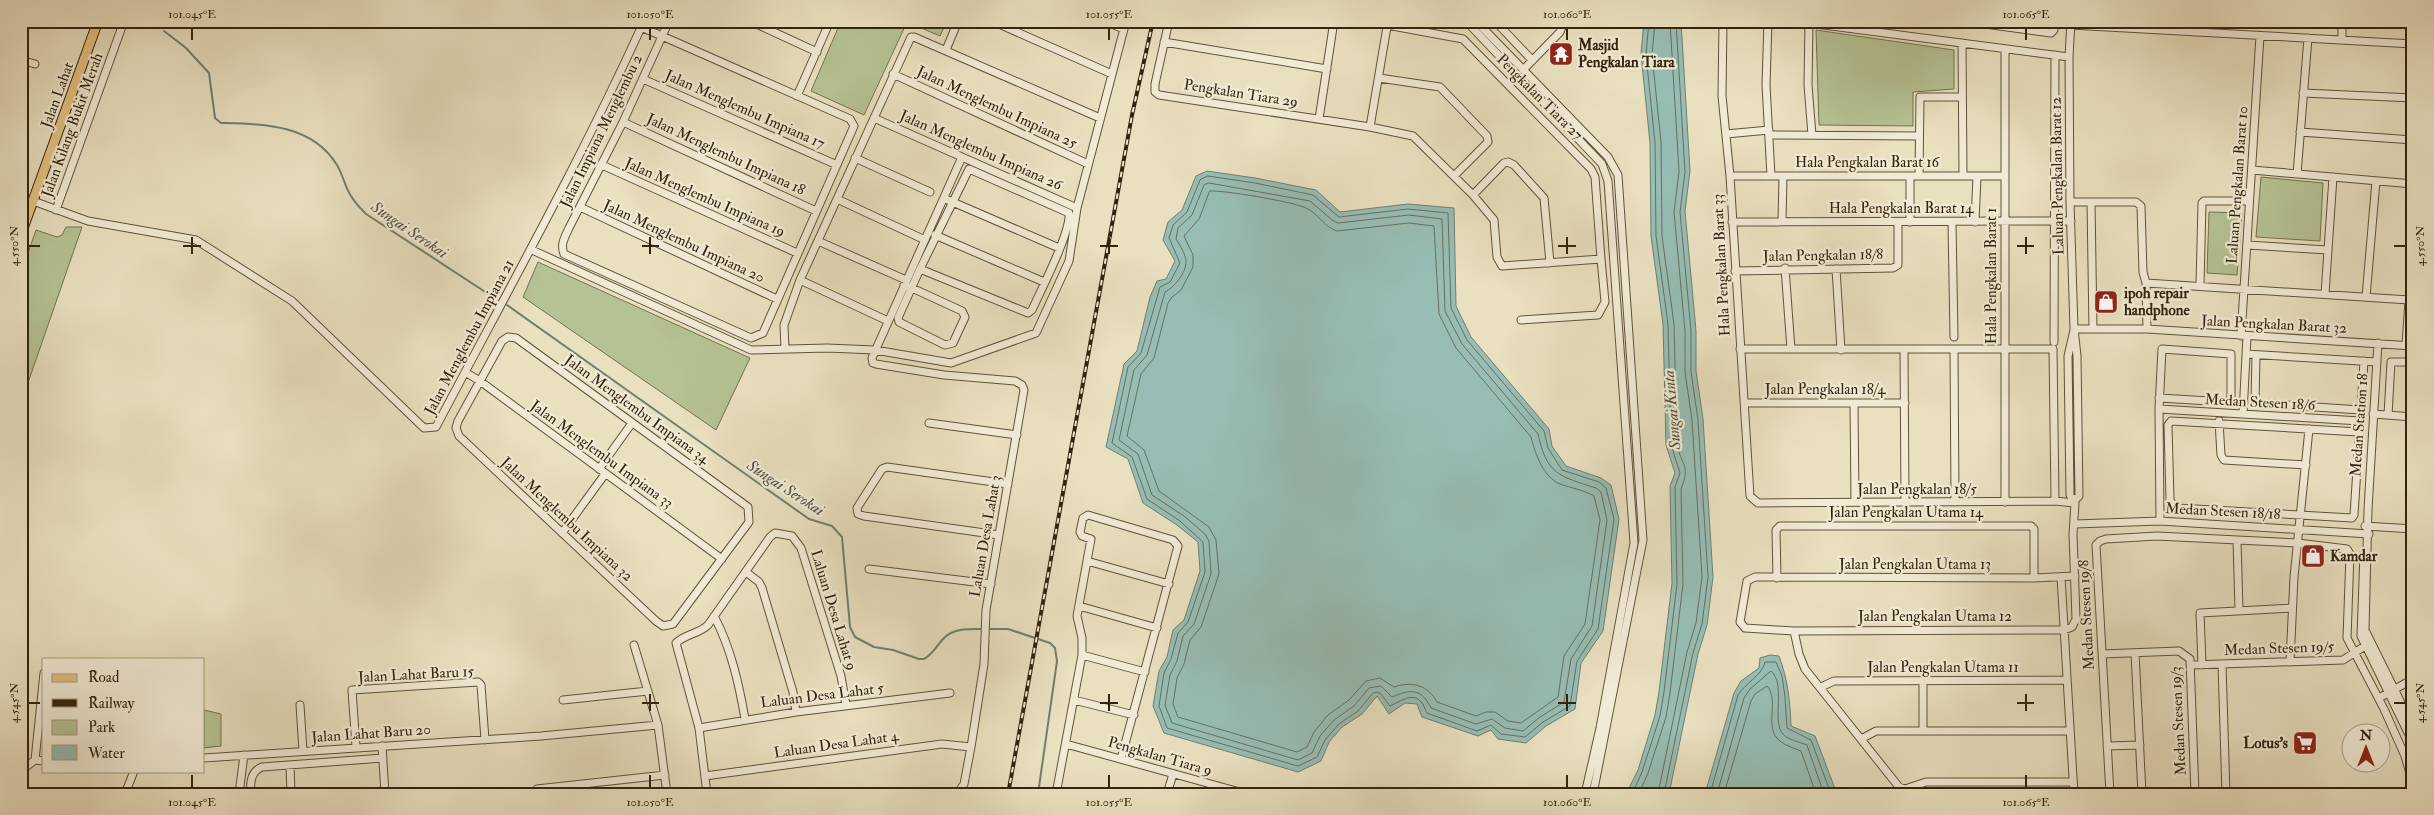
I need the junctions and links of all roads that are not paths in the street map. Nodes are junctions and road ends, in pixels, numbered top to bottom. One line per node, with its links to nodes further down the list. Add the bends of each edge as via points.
1 (98, 21): 90 (main road, Jalan Lahat)
2 (124, 21): 97 (street, Jalan Kilang Bukit Merah)
3 (669, 21): 29 (street, Jalan Impiana Menglembu 2)
4 (750, 21): 38 (street)
5 (830, 21): 38 (street)
6 (958, 21): 37 (street)
7 (992, 21): 47 (street)
8 (1105, 21): 27 (street)
9 (1126, 21): 27 (street)
10 (1169, 21): 33 (street)
11 (1334, 21): 44 (street)
12 (1466, 21): 54 (street)
13 (1476, 21): 45 (street)
14 (1495, 21): 42 (street)
15 (1560, 21): 42 (street, via 1561,30)
16 (1723, 21): 63 (street, Hala Pengkalan Barat 33, via 1722,96)
17 (1768, 21): 62 (street, via 1766,85)
18 (1792, 21): 24 (street)
19 (1963, 21): 20 (street, via 2051,34)
20 (2054, 21)
21 (2195, 21): 28 (street)
22 (2342, 21): 32 (street)
23 (1388, 23): 48 (street); 55 (street, Pengkalan Tiara 27, via 1463,39)
24 (1809, 23): 34 (street); 64 (street, via 1808,85)
25 (2071, 23): 28 (street); 40 (street, Laluan Pengkalan Barat 12)
26 (642, 24): 29 (street); 115 (street, Jalan Menglembu Impiana 21, via 603,111)
27 (1123, 30): 47 (street)
28 (2194, 32): 30 (street)
29 (662, 36): 49 (street, Jalan Impiana Menglembu 2); 51 (street)
30 (2260, 36): 31 (street); 72 (street, Laluan Pengkalan Barat 10)
31 (2308, 38): 32 (street); 50 (street)
32 (2342, 40): 35 (street)
33 (1164, 42): 44 (street); 58 (street, Pengkalan Tiara 29, via 1155,84 1155,92 1159,94)
34 (1962, 43): 36 (street); 52 (street)
35 (2413, 44)
36 (2005, 49): 39 (street); 82 (street, Hala Pengkalan Barat 1)
37 (946, 50): 46 (street, via 911,37); 57 (street)
38 (817, 52): 51 (street)
39 (2055, 56): 40 (street); 99 (street)
40 (2069, 57): 93 (street, Laluan Pengkalan Barat 12)
41 (21, 60): 43 (street)
42 (1532, 60): 45 (street)
43 (35, 64)
44 (1327, 69): 58 (street)
45 (1523, 70): 54 (street)
46 (894, 74): 56 (street); 69 (street, Jalan Menglembu Impiana 25)
47 (1112, 74): 57 (street)
48 (1380, 78): 60 (street); 74 (street, via 1440,87 1488,136 1488,142)
49 (643, 79): 59 (street, Jalan Impiana Menglembu 2); 71 (street, Jalan Menglembu Impiana 17)
50 (2303, 94): 53 (street); 61 (street)
51 (797, 96): 71 (street, via 850,119 854,126)
52 (1962, 97): 65 (street, via 1920,97); 80 (street)
53 (2413, 98)
54 (1551, 104): 55 (street); 295 (street, via 1602,164 1608,181 1633,523 1634,545); 296 (street, via 1608,158 1618,175 1643,540)
55 (1539, 114): 118 (street, Pengkalan Tiara 27, via 1594,173)
56 (874, 118): 67 (street, Jalan Menglembu Impiana 26); 68 (street)
57 (1100, 118): 69 (street)
58 (1320, 119): 60 (street, Pengkalan Tiara 29)
59 (624, 122): 70 (street, Jalan Impiana Menglembu 2); 98 (street, Jalan Menglembu Impiana 18)
60 (1370, 128): 74 (street, Pengkalan Tiara 29, via 1414,136)
61 (2300, 132): 66 (street); 73 (street)
62 (1769, 133): 63 (street); 64 (street); 76 (street)
63 (1726, 134): 75 (street, Hala Pengkalan Barat 33)
64 (1812, 135): 65 (street)
65 (1919, 136): 79 (street)
66 (2413, 140)
67 (962, 157): 88 (street); 96 (street, Jalan Menglembu Impiana 26)
68 (855, 158): 86 (street); 89 (street)
69 (1088, 164): 96 (street)
70 (602, 165): 95 (street, Jalan Impiana Menglembu 2); 117 (street, Jalan Menglembu Impiana 19)
71 (837, 165): 98 (street)
72 (2252, 170): 73 (street); 92 (street, Laluan Pengkalan Barat 10)
73 (2297, 174): 83 (street)
74 (1454, 176): 87 (street, Pengkalan Tiara 29)
75 (1730, 176): 76 (street, Hala Pengkalan Barat 16); 101 (street, Hala Pengkalan Barat 33)
76 (1771, 176): 77 (street, Hala Pengkalan Barat 16)
77 (1783, 176): 78 (street, Hala Pengkalan Barat 16); 102 (street)
78 (1910, 176): 79 (street, Hala Pengkalan Barat 16); 104 (street)
79 (1919, 176): 80 (street, Hala Pengkalan Barat 16)
80 (1963, 176): 81 (street, Hala Pengkalan Barat 16)
81 (1977, 176): 82 (street, Hala Pengkalan Barat 16); 106 (street)
82 (2005, 176): 107 (street, Hala Pengkalan Barat 1)
83 (2333, 177): 84 (street); 116 (street)
84 (2376, 181): 85 (street); 132 (street)
85 (2413, 184)
86 (930, 192)
87 (1473, 196): 119 (street, Pengkalan Tiara 29, via 1494,220 1497,257 1502,266); 119 (street, via 1504,164 1514,165 1544,198)
88 (944, 198): 91 (street); 110 (street)
89 (837, 199): 110 (street); 111 (street)
90 (33, 201): 97 (street, Jalan Menglembu Impiana 21); 108 (main road, Jalan Lahat)
91 (952, 201): 109 (street); 114 (street); 114 (street, via 966,171 972,170 1069,213)
92 (2249, 201): 113 (street, Laluan Pengkalan Barat 10); 128 (street, via 2202,203)
93 (2070, 202): 94 (street); 100 (street, Laluan Pengkalan Barat 12)
94 (2091, 202): 127 (street, via 2136,202 2141,206); 137 (street)
95 (580, 207): 133 (street, Jalan Menglembu Impiana 20); 133 (street, Jalan Impiana Menglembu 2, via 562,244 564,254 751,338 763,333)
96 (1077, 208): 149 (street, via 1069,260 1036,333 951,363)
97 (56, 210): 158 (street, Jalan Menglembu Impiana 21, via 88,221 196,240 292,302 424,428 436,426)
98 (816, 210): 117 (street)
99 (2055, 221): 100 (street, Hala Pengkalan Barat 14); 107 (street, Hala Pengkalan Barat 14); 142 (street)
100 (2071, 221): 139 (street, Laluan Pengkalan Barat 12)
101 (1732, 222): 102 (street, Hala Pengkalan Barat 14); 123 (street, Hala Pengkalan Barat 33)
102 (1782, 222): 103 (street, Hala Pengkalan Barat 14)
103 (1898, 222): 104 (street, Hala Pengkalan Barat 14); 122 (street, Jalan Pengkalan 18/8, via 1896,267)
104 (1910, 222): 105 (street, Hala Pengkalan Barat 14)
105 (1952, 222): 106 (street, Hala Pengkalan Barat 14); 141 (street)
106 (1975, 222): 107 (street, Hala Pengkalan Barat 14)
107 (2005, 222): 145 (street, Hala Pengkalan Barat 1)
108 (21, 234)
109 (935, 235): 121 (street); 126 (street)
110 (924, 240): 125 (street)
111 (818, 241): 124 (street); 125 (street)
112 (2413, 241): 134 (street)
113 (2247, 245): 116 (street); 130 (street, Laluan Pengkalan Barat 10)
114 (1059, 248): 126 (street)
115 (532, 250): 146 (street, via 751,350); 158 (street, Jalan Menglembu Impiana 21)
116 (2328, 250): 131 (street)
117 (797, 253): 133 (street)
118 (1601, 256): 119 (street); 135 (street, Pengkalan Tiara 27, via 1604,305 1598,315)
119 (1550, 262)
120 (1786, 268): 122 (street, Jalan Pengkalan 18/8); 123 (street, Jalan Pengkalan 18/8); 150 (street)
121 (920, 269): 126 (street, via 1024,313 1032,310); 129 (street)
122 (1836, 269): 151 (street)
123 (1735, 271): 147 (street, Hala Pengkalan Barat 33)
124 (800, 280): 136 (street); 146 (street, via 784,325)
125 (905, 282): 129 (street); 136 (street)
126 (1044, 282)
127 (2146, 283): 128 (street); 138 (street)
128 (2200, 285): 130 (street)
129 (912, 288): 129 (street, via 899,322 945,345 953,343 964,313)
130 (2244, 289): 131 (street); 140 (street, Laluan Pengkalan Barat 10)
131 (2325, 294): 132 (street)
132 (2366, 296): 134 (street)
133 (777, 299)
134 (2409, 300): 144 (street)
135 (1521, 320)
136 (888, 321): 149 (street)
137 (2093, 329): 138 (street, Jalan Pengkalan Barat 32); 139 (street, Jalan Pengkalan Barat 32)
138 (2147, 329): 140 (street, Jalan Pengkalan Barat 32)
139 (2074, 330): 189 (street, Laluan Pengkalan Barat 12, via 2079,496)
140 (2244, 336): 143 (street, Jalan Pengkalan Barat 32); 153 (street, Laluan Pengkalan Barat 10)
141 (1954, 338)
142 (2054, 342)
143 (2378, 343): 144 (street, Jalan Pengkalan Barat 32); 156 (street, Medan Station 18)
144 (2409, 345)
145 (2005, 348): 148 (street); 184 (street, via 2048,348 2054,351); 188 (street, Hala Pengkalan Barat 1)
146 (785, 349): 149 (street)
147 (1740, 349): 150 (street); 162 (street, Hala Pengkalan Barat 33)
148 (1954, 349): 152 (street); 187 (street)
149 (875, 350): 179 (street, Laluan Desa Lahat 3, via 872,363 944,375 1015,381 1022,385)
150 (1791, 350): 151 (street)
151 (1841, 350): 152 (street)
152 (1904, 350): 164 (street)
153 (2246, 354): 154 (street); 165 (street, Laluan Pengkalan Barat 10)
154 (2256, 355): 155 (street); 167 (street, via 2254,403)
155 (2364, 361): 156 (street); 167 (street)
156 (2377, 362): 170 (street, Medan Station 18)
157 (2413, 362): 171 (street, via 2391,362)
158 (465, 372): 159 (street, Jalan Menglembu Impiana 33)
159 (480, 381): 174 (street, Jalan Menglembu Impiana 34, via 502,341 508,337 516,338); 181 (street, Jalan Menglembu Impiana 33); 198 (street, Jalan Menglembu Impiana 32, via 458,421 459,436)
160 (2159, 398): 161 (street); 161 (street, via 2161,353 2166,348 2231,354); 166 (street)
161 (2231, 402): 165 (street)
162 (1745, 403): 163 (street, Jalan Pengkalan 18/4); 190 (street, Hala Pengkalan Barat 33, via 1750,496)
163 (1854, 403): 164 (street, Jalan Pengkalan 18/4); 185 (street)
164 (1905, 403): 186 (street)
165 (2244, 403): 169 (street, Laluan Pengkalan Barat 10)
166 (2158, 409): 168 (street, Medan Stesen 18/6); 192 (street)
167 (2360, 410): 173 (street)
168 (2218, 413): 169 (street, Medan Stesen 18/6); 176 (street)
169 (2243, 414): 173 (street, Medan Stesen 18/6)
170 (2373, 414): 171 (street); 194 (street, Medan Station 18)
171 (2388, 415): 172 (street)
172 (2413, 417)
173 (2360, 421): 178 (street)
174 (632, 423): 181 (street); 204 (street, Jalan Menglembu Impiana 34, via 743,502 750,512 749,522)
175 (929, 423): 179 (street)
176 (2219, 423): 177 (street); 180 (street, via 2224,460); 191 (street, via 2169,423 2170,500 2173,505 2178,508)
177 (2309, 429): 178 (street); 180 (street)
178 (2359, 432): 191 (street, via 2353,517)
179 (1017, 435): 183 (street, Laluan Desa Lahat 3)
180 (2306, 465): 191 (street)
181 (598, 469): 182 (street, Jalan Menglembu Impiana 33)
182 (605, 474): 198 (street); 204 (street, Jalan Menglembu Impiana 33)
183 (1008, 484): 200 (street, Laluan Desa Lahat 3); 200 (street, via 887,467 882,469 858,503 858,514 864,516)
184 (2055, 501): 188 (street, Jalan Pengkalan 18/5); 189 (street, Jalan Pengkalan 18/5)
185 (1855, 502): 186 (street, Jalan Pengkalan 18/5); 190 (street, Jalan Pengkalan 18/5)
186 (1905, 502): 187 (street, Jalan Pengkalan 18/5)
187 (1955, 502): 188 (street, Jalan Pengkalan 18/5)
188 (2005, 502)
189 (2075, 502): 193 (street, Laluan Pengkalan Barat 12)
190 (1758, 503)
191 (2302, 516): 195 (street)
192 (2160, 522): 193 (street, Medan Stesen 18/18); 195 (street, Medan Stesen 18/18)
193 (2075, 524): 208 (street, Laluan Pengkalan Barat 12)
194 (2367, 526): 196 (street); 199 (street, Medan Station 18)
195 (2299, 529): 197 (street, Medan Stesen 18/18); 202 (street)
196 (2413, 529)
197 (2340, 532): 199 (street, Medan Stesen 18/18); 203 (street)
198 (562, 534): 204 (street, Jalan Menglembu Impiana 32, via 664,626 674,624)
199 (2367, 534): 222 (street, Medan Station 18); 224 (street, Medan Station 18, via 2360,628)
200 (999, 535): 212 (street, Laluan Desa Lahat 3)
201 (2238, 540): 202 (street, Medan Stesen 19/8); 216 (street); 228 (street, Medan Stesen 19/8, via 2157,536 2100,541 2096,545)
202 (2298, 543): 203 (street, Medan Stesen 19/8); 215 (street)
203 (2339, 547): 226 (street, Medan Stesen 19/8, via 2347,549 2350,554 2347,638)
204 (722, 559)
205 (1086, 561): 213 (street); 213 (street, via 1091,539 1080,532 1083,518 1088,515 1176,542 1179,550); 214 (street)
206 (869, 569): 212 (street)
207 (746, 572): 217 (street); 247 (street, Laluan Desa Lahat 9, via 775,533 792,536 801,548 841,676); 248 (street, via 762,588)
208 (2075, 576): 209 (street, Jalan Pengkalan Utama 13); 221 (street, via 2076,619 2072,627)
209 (2061, 577): 211 (street, Jalan Pengkalan Utama 13); 221 (street)
210 (1777, 578): 211 (street, Jalan Pengkalan Utama 13); 211 (street, Jalan Pengkalan Utama 14, via 1776,530 1780,526 2031,526 2034,529); 219 (street, Jalan Pengkalan Utama 13, via 1755,577 1747,581 1740,622)
211 (2034, 578)
212 (991, 584): 264 (street, Laluan Desa Lahat 3)
213 (1169, 584): 218 (street)
214 (1079, 606): 218 (street); 229 (street, via 1077,616)
215 (2292, 608): 216 (street); 230 (street)
216 (2239, 610): 233 (street, via 2200,613)
217 (714, 616): 250 (street, via 724,634); 253 (street, via 702,630 680,638 676,643)
218 (1157, 628): 234 (street)
219 (1745, 628): 220 (street, Jalan Pengkalan Utama 12)
220 (1794, 630): 221 (street, Jalan Pengkalan Utama 12); 238 (street, via 1799,654)
221 (2064, 630): 236 (street)
222 (2366, 635): 224 (street); 227 (street, Medan Station 18)
223 (634, 645): 240 (street)
224 (2364, 646): 226 (street); 227 (street); 239 (street, Medan Station 18)
225 (2135, 653): 228 (street); 232 (street, Medan Stesen 19/3, via 2179,651 2190,659); 260 (street)
226 (2355, 653): 230 (street, Medan Stesen 19/5, via 2343,660); 243 (street)
227 (2376, 653): 239 (street, Medan Station 18)
228 (2102, 654): 262 (street, Medan Stesen 19/8)
229 (1082, 655): 234 (street); 245 (street)
230 (2290, 661): 231 (street, Medan Stesen 19/5)
231 (2222, 664): 233 (street, Medan Stesen 19/5); 301 (street)
232 (2191, 665): 233 (street, Medan Stesen 19/5); 300 (street, Medan Stesen 19/3)
233 (2202, 665)
234 (1145, 672): 249 (street)
235 (2413, 679): 239 (street)
236 (2067, 680): 237 (street, Jalan Pengkalan Utama 11); 255 (street)
237 (1923, 681): 238 (street, Jalan Pengkalan Utama 11, via 1834,681); 254 (street)
238 (1821, 687): 256 (street)
239 (2392, 690): 243 (street); 252 (street, Medan Station 18); 258 (street, Medan Station 18)
240 (648, 691): 244 (street); 251 (street)
241 (42, 692): 270 (street)
242 (950, 694): 247 (street, Laluan Desa Lahat 5)
243 (2379, 698): 279 (street, via 2405,756)
244 (563, 700)
245 (1074, 700): 249 (street); 259 (street)
246 (300, 705): 265 (street)
247 (846, 705): 248 (street, Laluan Desa Lahat 5)
248 (796, 712): 250 (street, Laluan Desa Lahat 5)
249 (1134, 716): 269 (street)
250 (745, 719): 253 (street, Laluan Desa Lahat 5)
251 (658, 725): 257 (street, Jalan Lahat Baru 20); 276 (street)
252 (2413, 727)
253 (699, 728): 277 (street)
254 (1923, 731): 255 (street); 256 (street, via 1876,731)
255 (2070, 731): 278 (street)
256 (1861, 739): 278 (street, via 1899,788 1926,782)
257 (486, 740): 261 (street, Jalan Lahat Baru 20); 263 (street, Jalan Lahat Baru 15, via 481,685 478,682 352,690)
258 (2413, 743)
259 (1066, 744): 269 (street, Pengkalan Tiara 9); 292 (street)
260 (2140, 745): 262 (street); 299 (street)
261 (382, 746): 263 (street, Jalan Lahat Baru 20); 268 (street)
262 (2107, 746): 298 (street, Medan Stesen 19/8)
263 (356, 747): 265 (street, Jalan Lahat Baru 20)
264 (972, 747): 277 (street, Laluan Desa Lahat 4, via 942,744); 291 (street, Laluan Desa Lahat 3, via 964,784)
265 (302, 751): 266 (street, Jalan Lahat Baru 20)
266 (244, 755): 267 (street, Jalan Lahat Baru 20); 284 (street)
267 (205, 758)
268 (383, 758): 272 (street); 287 (street)
269 (1121, 759): 275 (street, Pengkalan Tiara 9)
270 (35, 760): 271 (street); 273 (street)
271 (42, 761)
272 (290, 765): 285 (street, via 256,770 252,775); 286 (street)
273 (21, 767)
274 (134, 772): 283 (street)
275 (1173, 774): 281 (street, Pengkalan Tiara 9); 293 (street)
276 (665, 775): 280 (street); 289 (street)
277 (705, 776): 290 (street)
278 (2074, 782): 297 (street)
279 (2413, 784)
280 (537, 789)
281 (1226, 791): 294 (street, Pengkalan Tiara 9)
282 (524, 792): 288 (street)
283 (125, 794)
284 (239, 794)
285 (250, 794)
286 (291, 794)
287 (385, 794)
288 (495, 794)
289 (667, 794)
290 (707, 794)
291 (954, 794)
292 (1056, 794)
293 (1167, 794)
294 (1247, 794)
295 (1585, 794)
296 (1593, 794)
297 (2074, 794)
298 (2110, 794)
299 (2142, 794)
300 (2195, 794)
301 (2226, 794)

